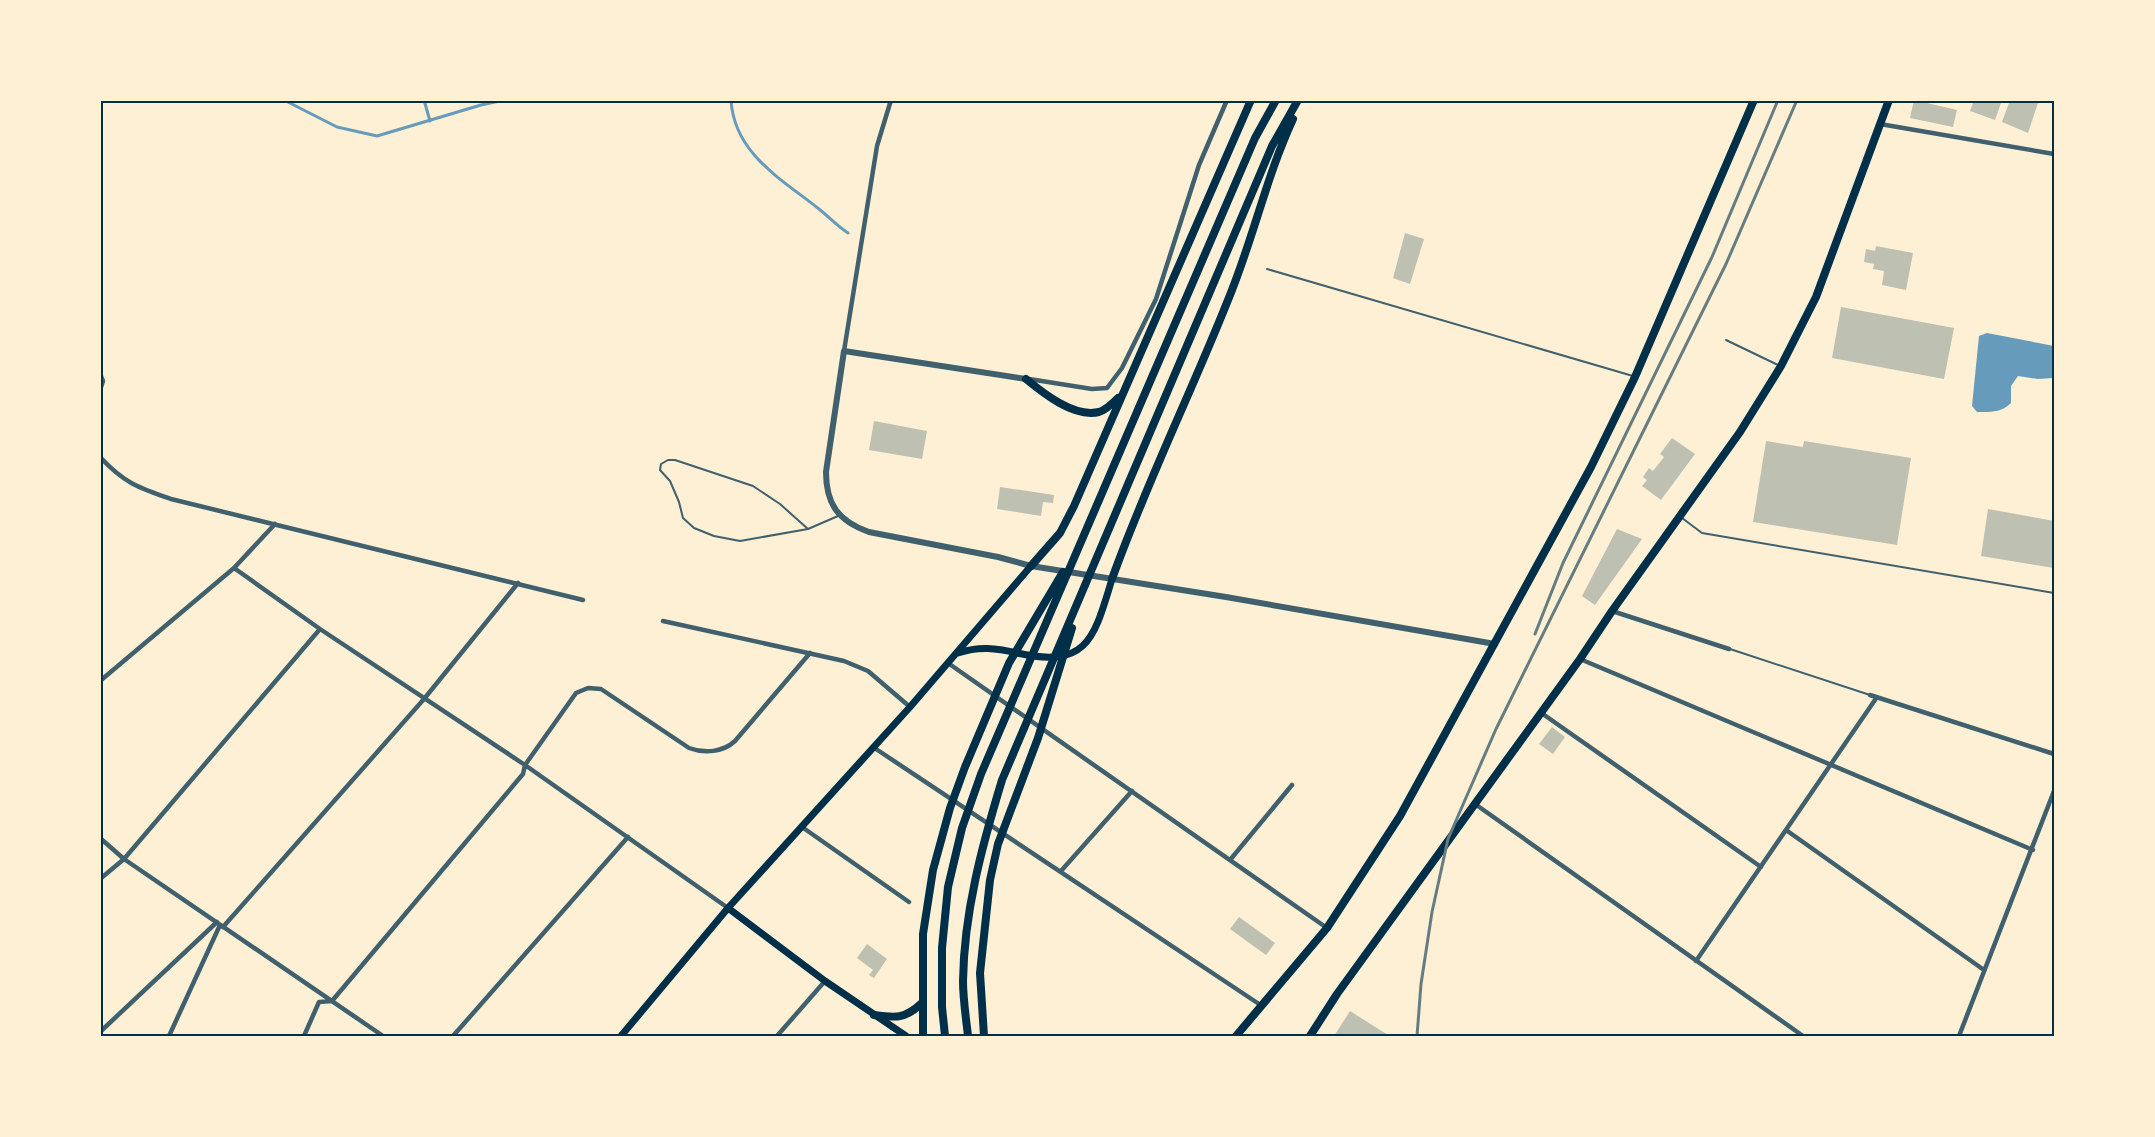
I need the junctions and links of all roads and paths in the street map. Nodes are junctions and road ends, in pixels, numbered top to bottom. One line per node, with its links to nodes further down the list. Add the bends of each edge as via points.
1 (891, 100): 12 (street, via 877,146)
2 (1227, 100): 16 (street, via 1199,165 1156,299 1122,368 1107,388)
3 (1251, 100): 18 (highway)
4 (1276, 100): 24 (highway, via 1255,138)
5 (1300, 100): 27 (highway, via 1272,168 1229,298); 29 (highway, via 1272,146)
6 (1754, 100): 15 (main road)
7 (1889, 100): 8 (main road)
8 (1879, 124): 9 (street); 13 (main road, via 1816,297)
9 (2055, 154)
10 (1267, 269): 15 (lane)
11 (1726, 340): 13 (lane)
12 (844, 351): 16 (street); 20 (street, via 826,472 826,490)
13 (1781, 366): 21 (main road)
14 (100, 374): 17 (street)
15 (1635, 377): 35 (main road)
16 (1026, 379): 18 (highway, via 1065,405 1086,412 1099,412)
17 (100, 390)
18 (1121, 396): 25 (highway, via 1070,515)
19 (100, 457): 22 (street, via 135,487)
20 (840, 516): 23 (lane); 25 (street, via 869,532)
21 (1680, 517): 30 (lane, via 1702,533); 32 (main road)
22 (274, 524): 26 (street); 28 (street)
23 (808, 529): 23 (lane, via 753,486 675,460 662,464 660,470 670,481 683,518 694,528 740,541)
24 (1080, 544): 73 (highway, via 1008,663 950,808 933,870 923,934); 85 (highway, via 981,774 962,828 948,887 942,948)
25 (1031, 566): 27 (street); 38 (main road)
26 (234, 568): 34 (street); 41 (street)
27 (1112, 579): 35 (street); 38 (main road, via 1100,619 1086,644 1069,656 1042,659 974,647)
28 (518, 583): 31 (street); 44 (street)
29 (1085, 587): 86 (highway, via 1002,780 982,845 963,982); 87 (highway, via 1038,738 998,844 980,973)
30 (2055, 592)
31 (583, 600)
32 (1612, 611): 36 (street); 39 (main road)
33 (663, 621): 37 (street)
34 (320, 629): 44 (street); 60 (street)
35 (1495, 644): 68 (main road, via 1396,823)
36 (1729, 649): 42 (lane)
37 (810, 653): 45 (street, via 868,671); 50 (street, via 735,741 721,749 689,748 607,692 588,688 576,693)
38 (956, 654): 40 (main road)
39 (1580, 659): 46 (main road); 49 (street)
40 (948, 663): 45 (main road); 52 (street)
41 (100, 681)
42 (1870, 695): 43 (street)
43 (1878, 697): 48 (street); 49 (street)
44 (424, 699): 50 (street); 67 (street)
45 (910, 707): 47 (main road)
46 (1540, 711): 54 (main road); 62 (street)
47 (873, 747): 55 (main road); 63 (street)
48 (2055, 754)
49 (1832, 764): 56 (street); 59 (street)
50 (525, 765): 57 (street); 72 (street, via 523,774)
51 (1292, 784): 61 (street)
52 (1132, 791): 61 (street); 63 (street)
53 (2055, 791): 59 (street)
54 (1474, 803): 69 (street); 89 (main road)
55 (802, 827): 65 (street); 66 (main road)
56 (1786, 830): 62 (street); 70 (street)
57 (628, 837): 66 (street); 80 (street)
58 (100, 838): 60 (street)
59 (2033, 850): 70 (street)
60 (124, 859): 64 (street); 67 (street)
61 (1230, 860): 68 (street)
62 (1761, 867): 69 (street)
63 (1061, 872): 74 (street)
64 (100, 879)
65 (909, 902)
66 (728, 908): 71 (main road); 81 (main road)
67 (220, 925): 72 (street); 76 (street); 77 (street)
68 (1327, 928): 74 (main road)
69 (1696, 961): 90 (street)
70 (1984, 970): 91 (street)
71 (825, 981): 75 (main road); 82 (street)
72 (332, 1001): 78 (street, via 319,1002); 79 (street)
73 (922, 1003): 75 (highway, via 901,1017); 84 (highway)
74 (1262, 1006): 88 (main road)
75 (874, 1014): 83 (main road)
76 (101, 1030)
77 (169, 1036)
78 (304, 1036)
79 (383, 1036)
80 (453, 1036)
81 (621, 1036)
82 (777, 1036)
83 (906, 1036)
84 (922, 1036)
85 (945, 1036)
86 (968, 1036)
87 (984, 1036)
88 (1236, 1036)
89 (1310, 1036)
90 (1803, 1036)
91 (1959, 1036)

